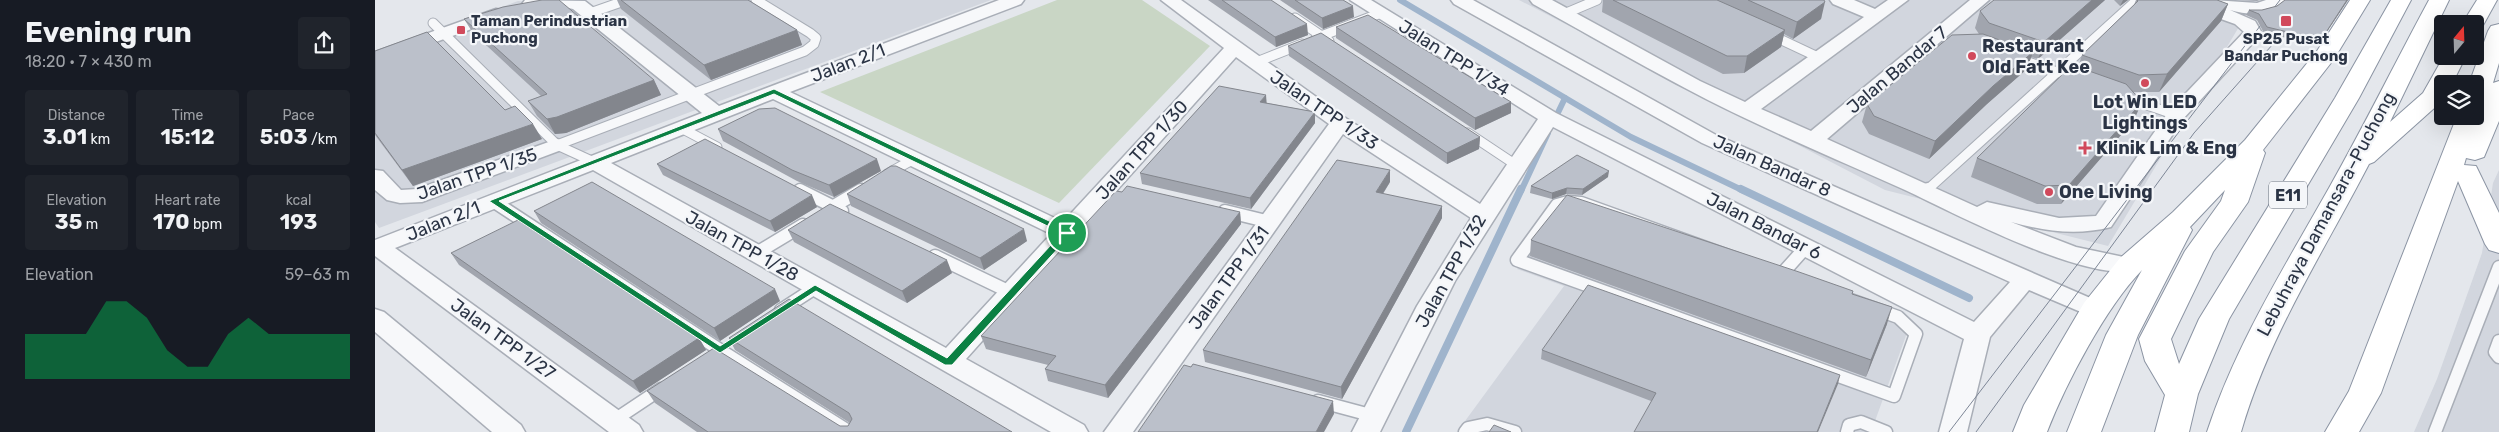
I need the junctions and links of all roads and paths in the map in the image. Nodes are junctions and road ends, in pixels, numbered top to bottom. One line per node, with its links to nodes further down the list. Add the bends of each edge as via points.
1 (499, 0): 27 (street)
2 (627, 0): 22 (lane)
3 (756, 0): 44 (lane, via 810,33 816,38 814,44)
4 (1015, 0): 43 (street, Jalan 2/1)
5 (1170, 0): 33 (street, Jalan TPP 1/33)
6 (1359, 0): 23 (street, Jalan TPP 1/34)
7 (1460, 0): 83 (street, Jalan Bandar 8, via 1709,139)
8 (1539, 0): 24 (street)
9 (1597, 0): 24 (lane)
10 (1839, 0): 26 (street)
11 (1899, 0): 26 (street)
12 (1980, 0): 54 (street, Jalan Bandar 7, via 1946,33)
13 (2137, 0): 39 (lane)
14 (2185, 0): 48 (street, via 2241,20 2253,32)
15 (2212, 0): 16 (street, via 2245,8 2268,7)
16 (2276, 0)
17 (2360, 0): 56 (highway, via 2326,54)
18 (2401, 0): 97 (highway, Lebuhraya Damansara–Puchong / E11, via 2347,98 2214,319)
19 (2439, 0): 61 (highway, Lebuhraya Damansara–Puchong / E11)
20 (2487, 0): 25 (highway)
21 (1283, 10): 30 (lane)
22 (589, 13): 27 (street, via 579,4 569,1 536,3); 44 (street)
23 (1381, 13): 30 (lane); 49 (street, Jalan TPP 1/34)
24 (1564, 14): 46 (street, via 1693,85)
25 (2478, 15)
26 (1877, 16): 36 (street)
27 (438, 28): 31 (street); 35 (street); 55 (lane)
28 (1757, 29): 36 (lane)
29 (2499, 31): 40 (highway)
30 (1322, 36): 32 (lane); 37 (lane)
31 (375, 44)
32 (1338, 47)
33 (1234, 48): 37 (street, Jalan TPP 1/33); 74 (street, Jalan TPP 1/30, via 1116,187)
34 (2003, 53): 39 (lane)
35 (375, 58)
36 (1820, 58): 46 (street)
37 (1254, 62): 50 (street, Jalan TPP 1/33)
38 (2450, 65): 61 (highway, via 2433,97)
39 (2055, 72): 41 (lane); 65 (lane)
40 (2483, 75)
41 (2074, 78)
42 (2499, 88): 62 (highway)
43 (774, 92): 47 (street, Jalan 2/1); 58 (street)
44 (691, 94): 47 (street); 55 (lane)
45 (2120, 95): 48 (lane)
46 (1748, 109): 54 (street)
47 (716, 114): 53 (street, Jalan 2/1)
48 (2176, 115): 65 (street, via 2103,222 2081,227 2051,225)
49 (1549, 118): 60 (street, Jalan TPP 1/32); 77 (street, Jalan Bandar 6)
50 (1340, 123): 71 (street, Jalan TPP 1/33); 73 (street, Jalan TPP 1/31)
51 (2466, 125): 69 (highway)
52 (1460, 127): 60 (lane)
53 (681, 128): 57 (lane); 59 (street, Jalan 2/1)
54 (1814, 139): 65 (street)
55 (557, 145): 59 (lane); 63 (street, Jalan TPP 1/35, via 406,198 387,192)
56 (2255, 145): 72 (highway); 97 (highway, via 2234,202 2199,251 2155,339 2156,352 2165,371)
57 (731, 154)
58 (913, 159): 67 (lane); 74 (street)
59 (594, 162): 66 (street, Jalan 2/1); 79 (street, Jalan TPP 1/28)
60 (1516, 165): 71 (street, Jalan TPP 1/32)
61 (2355, 166): 113 (highway, Lebuhraya Damansara–Puchong / E11, via 2263,329)
62 (2467, 172): 69 (highway); 75 (highway)
63 (375, 176)
64 (791, 185): 67 (lane)
65 (1933, 194): 80 (street, via 2061,252)
66 (493, 201): 76 (street, Jalan 2/1); 92 (lane)
67 (833, 207): 70 (lane); 79 (lane)
68 (1214, 209): 73 (lane)
69 (2435, 212): 96 (highway)
70 (851, 215)
71 (1482, 215): 100 (street, Jalan TPP 1/32, via 1429,307)
72 (2183, 218): 80 (highway); 111 (highway, via 2122,335)
73 (1270, 222): 105 (street, Jalan TPP 1/31, via 1174,362)
74 (1067, 233): 85 (street, Jalan TPP 1/30)
75 (2499, 244)
76 (376, 247): 101 (street, Jalan TPP 1/27)
77 (1806, 247): 82 (lane); 89 (street, Jalan Bandar 6)
78 (923, 250): 85 (lane)
79 (755, 254): 84 (street, Jalan TPP 1/28)
80 (2130, 265): 86 (highway)
81 (2499, 267): 116 (lane)
82 (1781, 276): 82 (lane, via 1581,203 1568,202 1557,205 1517,260 1894,396 1915,334 1898,317)
83 (2019, 286): 86 (street, Jalan Bandar 8); 89 (street)
84 (815, 288): 88 (lane); 94 (street, Jalan TPP 1/28)
85 (1012, 293): 94 (street, Jalan TPP 1/30)
86 (2095, 310): 99 (highway)
87 (375, 318): 102 (street)
88 (768, 319)
89 (1985, 327): 110 (street)
90 (736, 340): 92 (lane)
91 (2499, 341): 93 (lane, via 2495,352)
92 (716, 353): 103 (lane)
93 (2499, 357)
94 (948, 362): 104 (street, Jalan TPP 1/28)
95 (671, 383): 101 (lane)
96 (2365, 393): 114 (highway); 115 (highway)
97 (2182, 394): 112 (highway, Lebuhraya Damansara–Puchong / E11)
98 (1309, 398): 100 (lane)
99 (2035, 418)
100 (1370, 424)
101 (621, 426)
102 (511, 432)
103 (850, 432)
104 (1074, 432)
105 (1118, 432)
106 (1465, 432): 107 (lane, via 1468,428 1487,424)
107 (1515, 432)
108 (1847, 432): 109 (lane, via 1849,425 1861,422)
109 (1886, 432)
110 (1953, 432)
111 (2083, 432)
112 (2172, 432)
113 (2224, 432)
114 (2343, 432)
115 (2366, 432)
116 (2435, 432)

